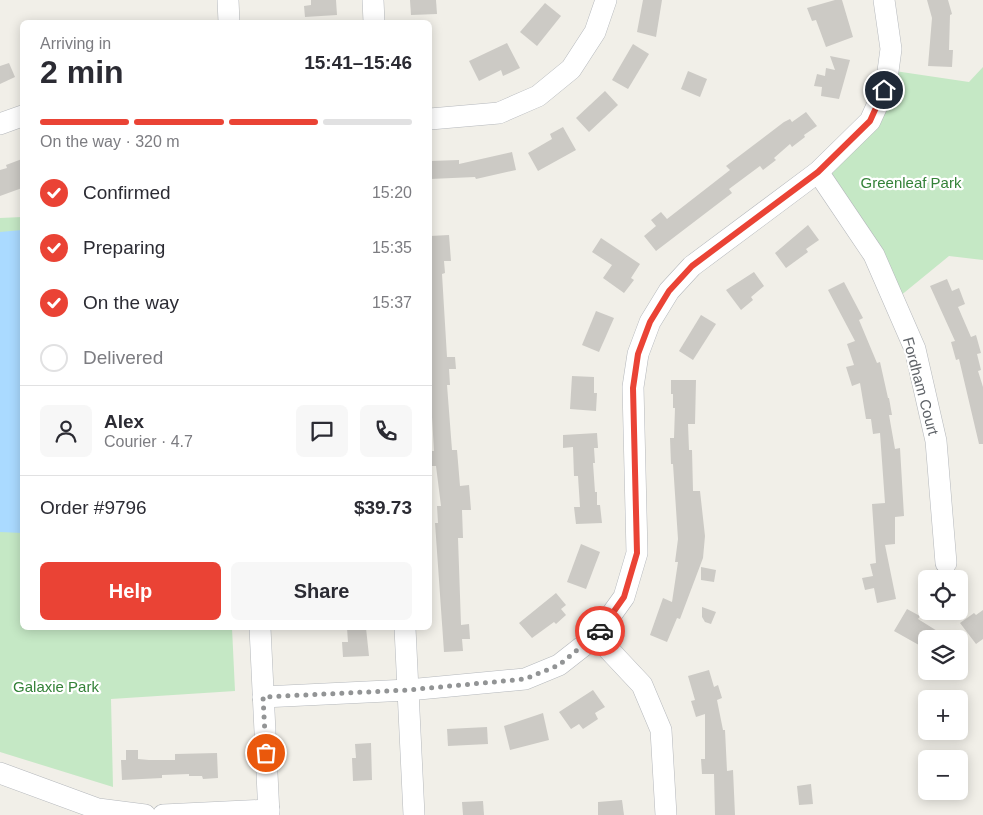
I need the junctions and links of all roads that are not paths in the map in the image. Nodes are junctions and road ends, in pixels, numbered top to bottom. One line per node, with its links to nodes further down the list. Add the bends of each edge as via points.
1 (228, 0): 5 (street)
2 (373, 0): 6 (street)
3 (606, 0): 8 (street, via 595,32 571,69 538,96 499,113)
4 (884, 0): 10 (street, via 891,49 884,90 870,121)
5 (229, 20)
6 (374, 20)
7 (20, 117): 9 (street)
8 (432, 119)
9 (0, 124)
10 (818, 172): 11 (street, Fordham Court, via 874,255 915,349 936,441); 14 (street, via 692,266 669,291 650,322 638,354 633,388 637,553 624,597)
11 (946, 563)
12 (260, 630): 16 (street)
13 (405, 630): 15 (street)
14 (596, 636): 15 (street, via 559,665 525,679); 23 (street, via 642,685 661,730)
15 (408, 690): 16 (street); 22 (street)
16 (263, 697): 19 (street)
17 (0, 773): 18 (street)
18 (97, 812): 20 (street)
19 (269, 813): 21 (street)
20 (145, 815)
21 (163, 815)
22 (414, 815)
23 (666, 815)

